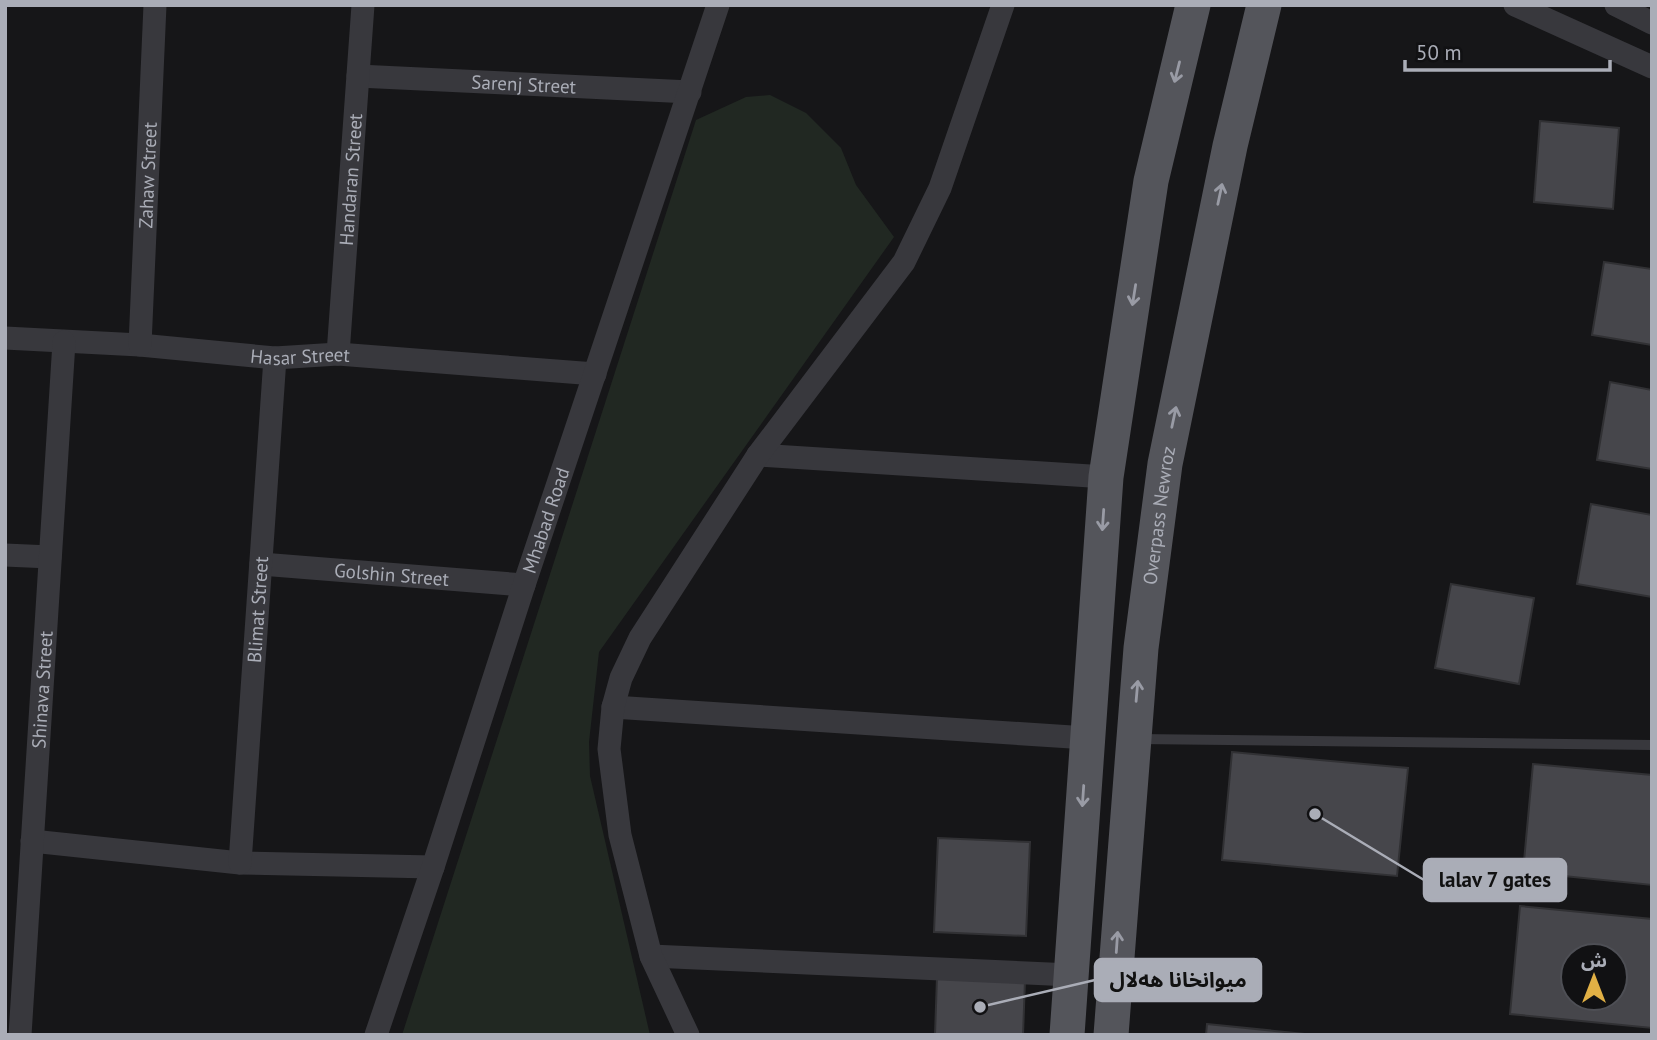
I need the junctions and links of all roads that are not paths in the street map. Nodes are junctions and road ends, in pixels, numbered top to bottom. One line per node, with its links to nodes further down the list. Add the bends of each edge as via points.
1 (155, 5): 15 (street, Zahaw Street)
2 (363, 5): 11 (street, Handaran Street)
3 (718, 5): 12 (street, Mhabad Road)
4 (1003, 5): 19 (street, via 940,187 904,262)
5 (1194, 5): 20 (main road, one-way to 20, via 1151,181)
6 (1264, 5): 27 (main road, Overpass Newroz, one-way to 6, via 1165,464 1230,146)
7 (1515, 5): 10 (street)
8 (1616, 5): 9 (street)
9 (1652, 23)
10 (1652, 67)
11 (358, 76): 12 (street, Sarenj Street); 16 (street, Handaran Street)
12 (690, 92): 18 (street, Mhabad Road)
13 (5, 338): 14 (street, Hasar Street)
14 (64, 342): 15 (street, Hasar Street); 22 (street, Shinava Street)
15 (140, 345): 17 (street, Hasar Street)
16 (338, 354): 17 (street, Hasar Street); 18 (street, Hasar Street)
17 (275, 358): 23 (street, Blimat Street)
18 (595, 374): 24 (street, Mhabad Road)
19 (758, 454): 20 (street); 25 (street, via 640,638)
20 (1106, 477): 26 (main road, one-way to 26)
21 (5, 555): 22 (street)
22 (50, 557): 29 (street, Shinava Street)
23 (261, 564): 24 (street, Golshin Street); 30 (street, Blimat Street)
24 (524, 585): 31 (street, Mhabad Road)
25 (613, 707): 26 (street); 32 (street, via 609,749 620,835)
26 (1087, 738): 33 (main road, one-way to 33)
27 (1132, 739): 28 (lane); 38 (main road, Overpass Newroz, one-way to 27)
28 (1652, 745)
29 (32, 841): 30 (street); 34 (street, Shinava Street)
30 (240, 863): 31 (street)
31 (433, 867): 35 (street, Mhabad Road)
32 (651, 956): 33 (street); 36 (street)
33 (1071, 975): 37 (main road)
34 (20, 1035)
35 (376, 1035)
36 (688, 1035)
37 (1067, 1035)
38 (1111, 1035)

